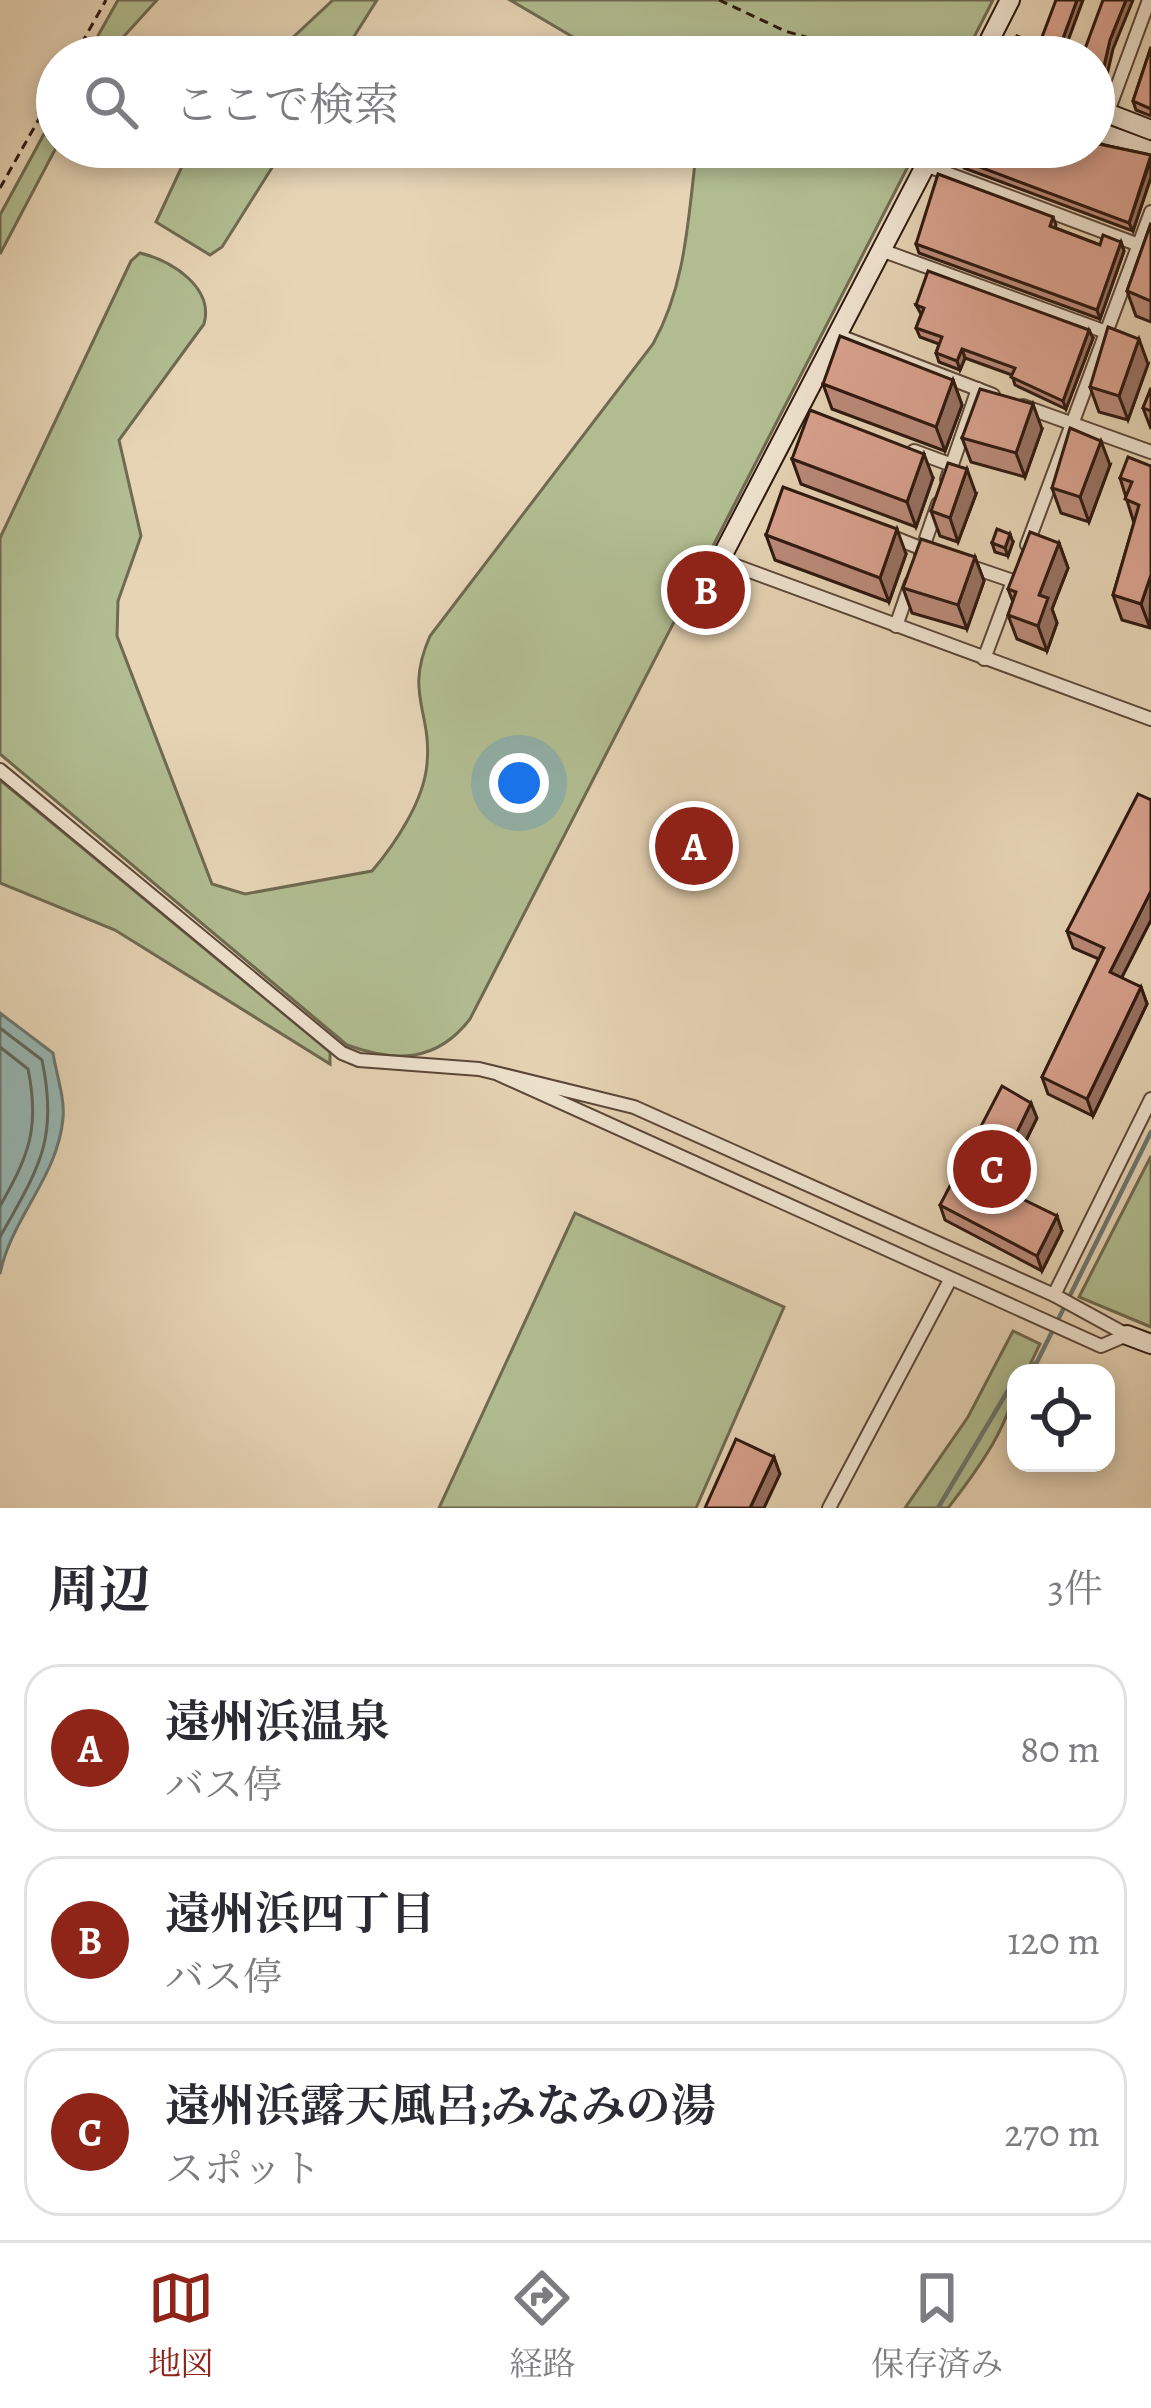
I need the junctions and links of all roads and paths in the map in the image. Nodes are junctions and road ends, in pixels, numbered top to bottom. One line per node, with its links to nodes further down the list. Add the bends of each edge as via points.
1 (106, 0): 5 (path)
2 (719, 0): 6 (path)
3 (1010, 0): 7 (street)
4 (1149, 0): 8 (street)
5 (86, 36)
6 (802, 36)
7 (992, 36)
8 (1115, 82)
9 (36, 124): 16 (path)
10 (1115, 124): 12 (street)
11 (1115, 130): 13 (street)
12 (1151, 130)
13 (1151, 151)
14 (924, 168): 19 (street)
15 (958, 168): 18 (street)
16 (0, 188)
17 (1151, 212): 18 (street)
18 (1138, 245): 20 (street)
19 (881, 250): 20 (street); 21 (street)
20 (1106, 332): 25 (street)
21 (837, 335): 22 (street); 23 (street)
22 (978, 389): 25 (street); 28 (street)
23 (799, 408): 24 (street); 29 (street)
24 (821, 416)
25 (1072, 424): 27 (street); 36 (street)
26 (908, 449): 28 (street)
27 (1151, 452)
28 (952, 465): 32 (street)
29 (759, 485): 30 (street); 34 (street)
30 (780, 493)
31 (882, 533): 32 (street)
32 (922, 549): 33 (street); 37 (street)
33 (941, 556)
34 (720, 560): 37 (street)
35 (959, 562): 36 (street)
36 (1013, 581): 38 (street)
37 (896, 626): 38 (street)
38 (984, 659): 39 (street)
39 (1151, 718)
40 (0, 770): 41 (street, via 342,1053)
41 (498, 1074): 43 (street); 44 (street, via 634,1107)
42 (1151, 1099): 44 (street)
43 (950, 1280): 45 (street, via 1101,1346); 47 (street)
44 (1054, 1295): 45 (street)
45 (1127, 1335): 46 (street)
46 (1151, 1344)
47 (829, 1508)

